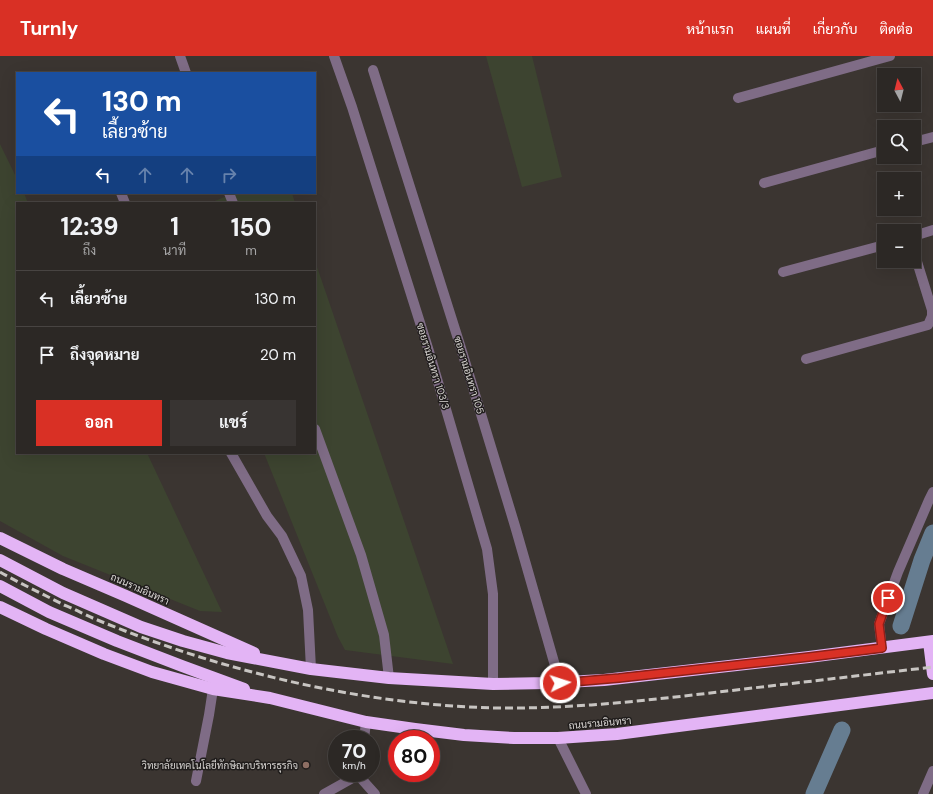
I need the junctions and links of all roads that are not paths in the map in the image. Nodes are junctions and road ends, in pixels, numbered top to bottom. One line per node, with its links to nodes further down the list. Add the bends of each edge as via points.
1 (180, 56): 5 (street)
2 (334, 56): 31 (street, ซอยรามอินทรา 103/3, via 428,348 487,550 493,594)
3 (890, 56): 6 (street)
4 (373, 70): 30 (street, ซอยรามอินทรา 105, via 516,526)
5 (186, 72)
6 (738, 98)
7 (933, 137): 8 (street)
8 (921, 140)
9 (877, 152): 10 (street)
10 (764, 183)
11 (933, 230): 12 (street)
12 (921, 234)
13 (877, 246): 15 (street)
14 (919, 268): 16 (street, via 932,310 928,325)
15 (783, 272)
16 (806, 359)
17 (316, 432): 29 (street, via 361,555 384,634)
18 (232, 454): 27 (street, via 267,516 282,536 301,576 308,610)
19 (933, 492): 25 (street, via 898,572 879,624)
20 (0, 538): 26 (highway, ถนนรามอินทรา, via 63,569)
21 (0, 560): 26 (highway, ถนนรามอินทรา, via 141,627 227,653)
22 (0, 586): 34 (highway, ถนนรามอินทรา, via 49,612 138,649)
23 (0, 606): 32 (highway, ถนนรามอินทรา, via 104,654 152,672)
24 (931, 642): 25 (highway, ถนนรามอินทรา); 28 (highway)
25 (882, 648): 30 (highway, ถนนรามอินทรา)
26 (271, 661): 27 (highway, ถนนรามอินทรา)
27 (311, 669): 29 (highway, ถนนรามอินทรา)
28 (933, 674)
29 (389, 678): 31 (highway, ถนนรามอินทรา)
30 (560, 683): 31 (highway, ถนนรามอินทรา)
31 (493, 684)
32 (213, 689): 34 (highway, ถนนรามอินทรา); 39 (street)
33 (933, 694): 37 (highway, ถนนรามอินทรา, via 617,734)
34 (270, 698): 35 (highway, ถนนรามอินทรา)
35 (366, 722): 36 (street); 37 (highway, ถนนรามอินทรา, via 464,735)
36 (365, 730)
37 (558, 738): 44 (street)
38 (933, 770): 45 (street)
39 (196, 781)
40 (344, 782): 42 (street)
41 (364, 782): 43 (street)
42 (324, 794)
43 (374, 794)
44 (586, 794)
45 (924, 794)

